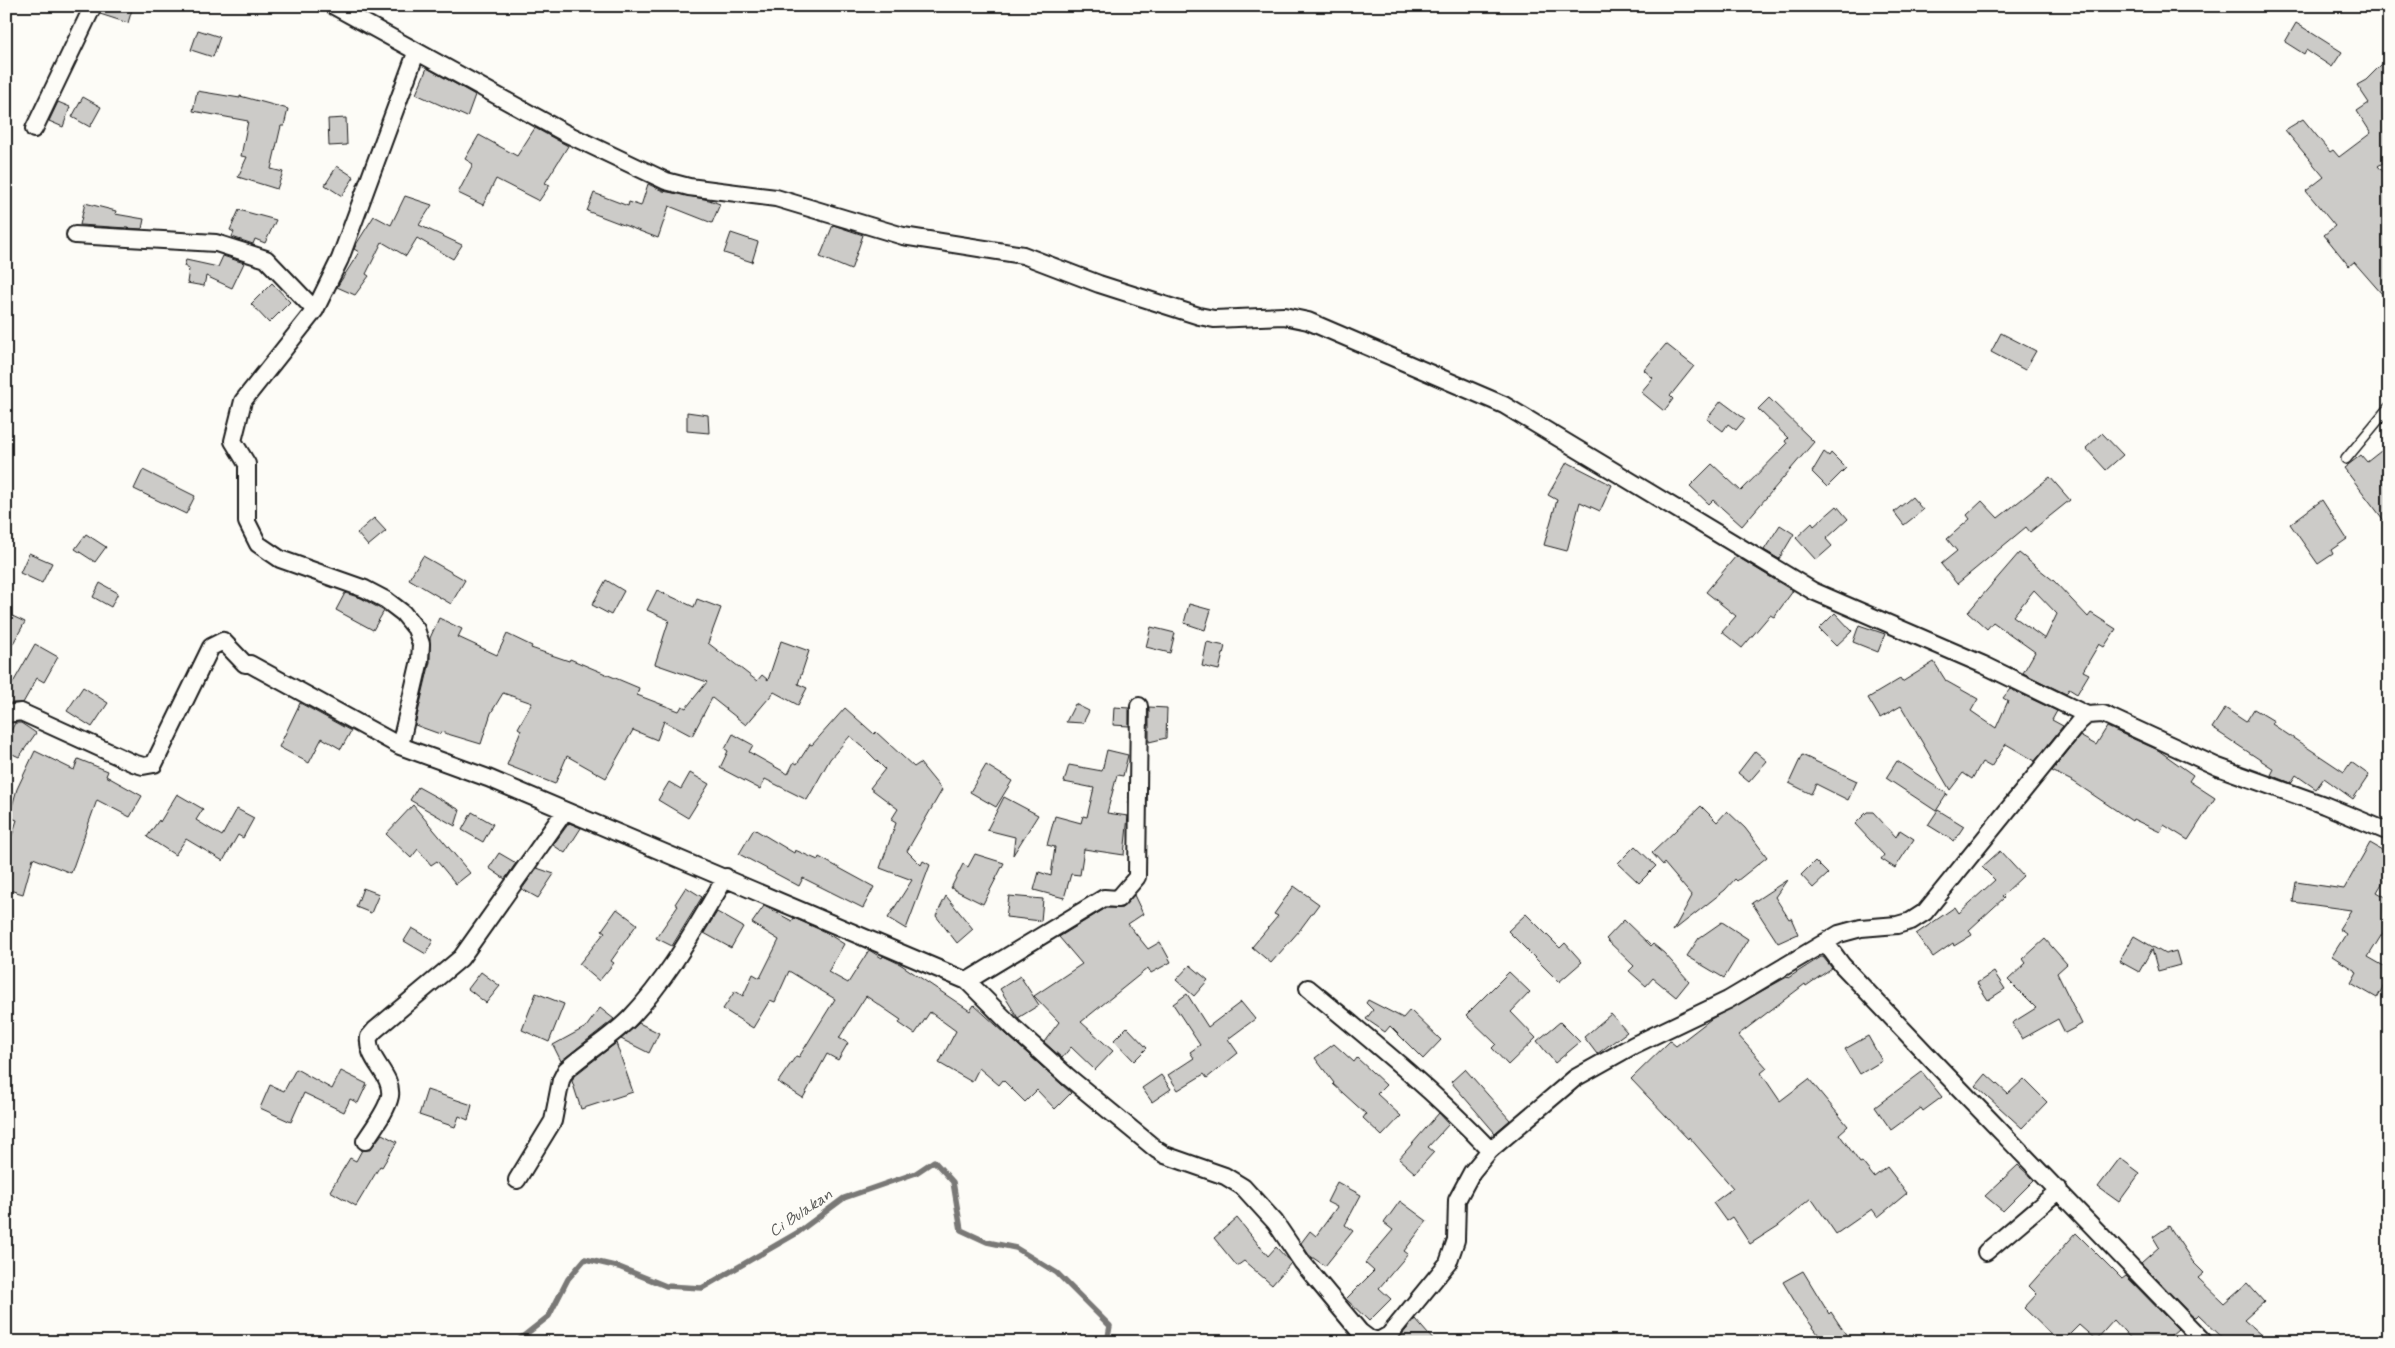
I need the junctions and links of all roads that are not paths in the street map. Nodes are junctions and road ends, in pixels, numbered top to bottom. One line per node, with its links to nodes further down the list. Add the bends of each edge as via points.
1 (94, 6): 4 (street)
2 (334, 6): 3 (street)
3 (416, 52): 6 (street, via 340,259); 11 (street, via 565,133 666,181 776,198 904,236 1023,255 1099,284 1199,316 1214,319 1284,316 1308,321 1504,405 1812,591 1984,665)
4 (34, 129)
5 (75, 235): 6 (street, via 216,243 266,259)
6 (315, 310): 12 (street, via 242,401 233,441 247,464 247,522 255,539 267,552 379,596 403,613 416,629 421,644 420,660)
7 (2389, 407): 8 (lane)
8 (2346, 459)
9 (1139, 706): 17 (street, via 1137,877 1118,899 1104,898)
10 (6, 714): 12 (street, via 21,712 133,763 149,766 154,764 211,647 223,641 245,664)
11 (2087, 715): 14 (street, via 2103,714 2218,767); 16 (street, via 1925,912 1897,926 1854,930)
12 (400, 746): 13 (street)
13 (565, 811): 15 (street); 19 (street, via 460,958 369,1037 370,1053 390,1090 387,1104)
14 (2389, 832)
15 (726, 878): 17 (street); 21 (street, via 650,995 631,1017 566,1070 553,1121)
16 (1825, 942): 20 (street, via 1728,1000 1574,1078); 22 (street, via 1842,965)
17 (967, 982): 20 (street, via 1067,1076 1157,1150 1225,1176 1242,1187 1275,1222 1334,1303 1368,1338 1378,1341 1389,1335 1448,1263 1456,1240 1457,1200 1472,1172)
18 (1308, 988): 20 (street, via 1377,1045)
19 (365, 1141)
20 (1490, 1150)
21 (517, 1180)
22 (2059, 1190): 23 (street); 24 (street)
23 (1986, 1252)
24 (2204, 1342)

